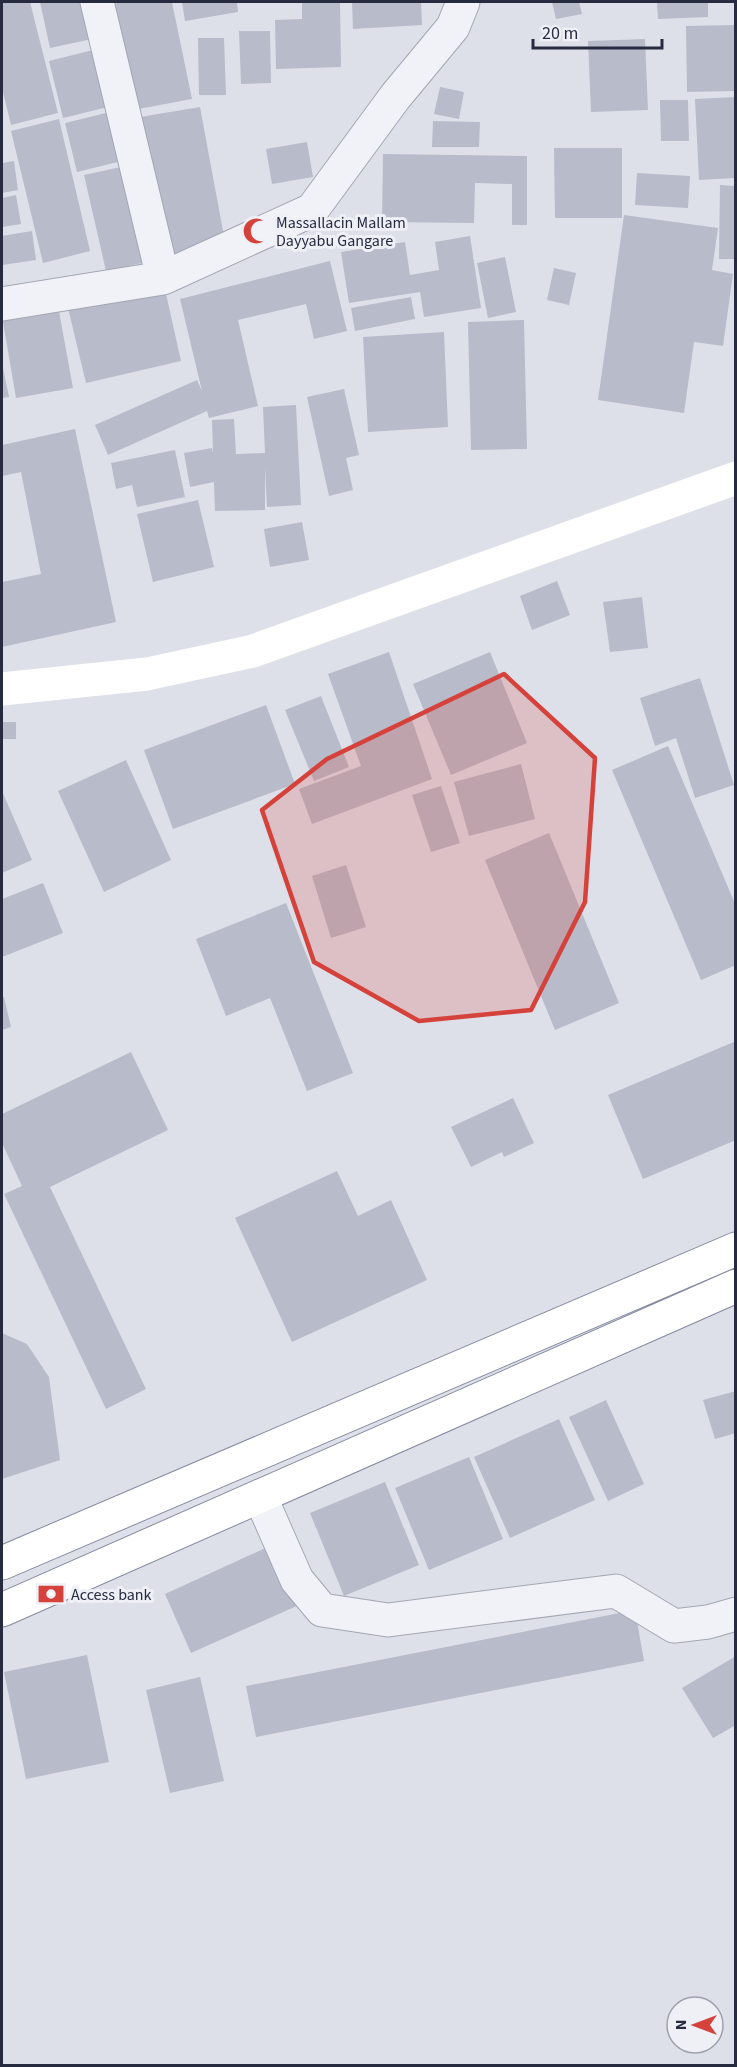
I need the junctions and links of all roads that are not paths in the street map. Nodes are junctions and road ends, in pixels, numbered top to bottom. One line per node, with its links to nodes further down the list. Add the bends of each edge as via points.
1 (97, 2): 3 (street)
2 (463, 2): 3 (street, via 453,27 395,97 312,210)
3 (163, 278): 4 (street)
4 (2, 304)
5 (735, 478): 6 (main road, via 253,651 147,674)
6 (2, 689)
7 (735, 1249): 10 (main road)
8 (735, 1286): 9 (main road)
9 (260, 1496): 11 (main road); 12 (street, via 297,1580 322,1610 388,1620 616,1591 674,1626)
10 (2, 1563)
11 (2, 1610)
12 (735, 1614)

